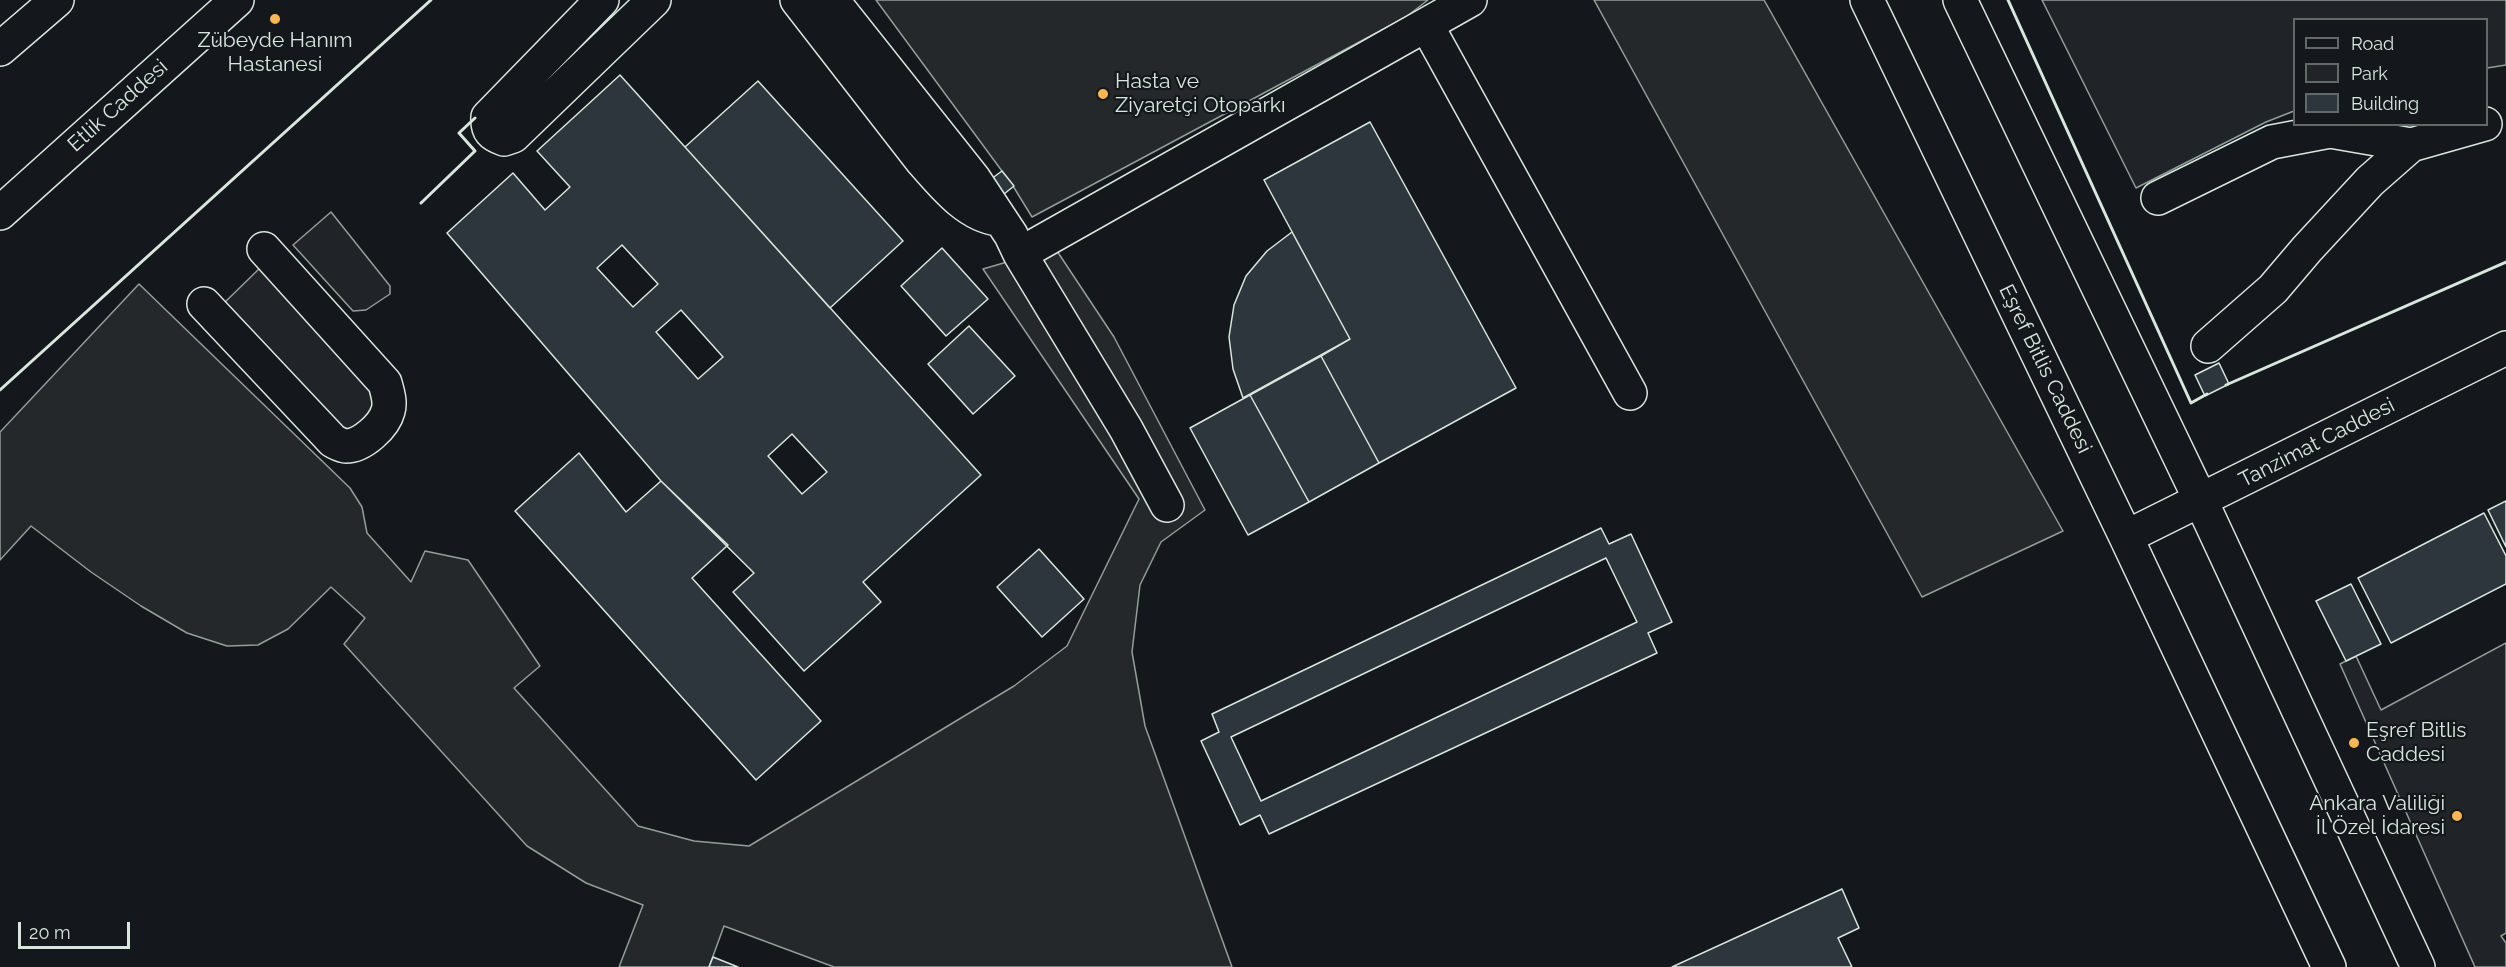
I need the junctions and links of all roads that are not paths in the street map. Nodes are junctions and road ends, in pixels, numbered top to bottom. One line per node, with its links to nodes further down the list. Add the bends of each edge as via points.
1 (57, 0): 11 (main road)
2 (237, 0): 17 (main road, Etlik Caddesi)
3 (602, 0): 4 (main road, via 488,117 487,127 493,135 504,139 513,136)
4 (654, 0)
5 (797, 0): 18 (main road, via 922,161 978,213)
6 (832, 0): 18 (main road, via 944,139)
7 (1470, 0): 10 (main road)
8 (1867, 0): 27 (main road, Eşref Bitlis Caddesi)
9 (1960, 0): 25 (main road)
10 (1426, 26): 20 (main road); 24 (main road)
11 (0, 49)
12 (2506, 119): 13 (main road)
13 (2488, 124)
14 (2479, 126): 15 (main road)
15 (2411, 145): 16 (main road, via 2330,131 2272,142); 22 (main road, via 2370,181 2273,289)
16 (2158, 198)
17 (0, 213)
18 (1001, 219): 20 (main road)
19 (264, 249): 21 (main road, via 385,383 388,411 369,436 345,446 333,441)
20 (1020, 254): 26 (main road, via 1126,429)
21 (204, 304)
22 (2208, 346)
23 (2506, 348): 25 (main road, Tanzimat Caddesi)
24 (1630, 393)
25 (2201, 501): 27 (main road, Tanzimat Caddesi); 29 (main road)
26 (1167, 505)
27 (2127, 537): 28 (main road, Eşref Bitlis Caddesi)
28 (2329, 967)
29 (2418, 967)

